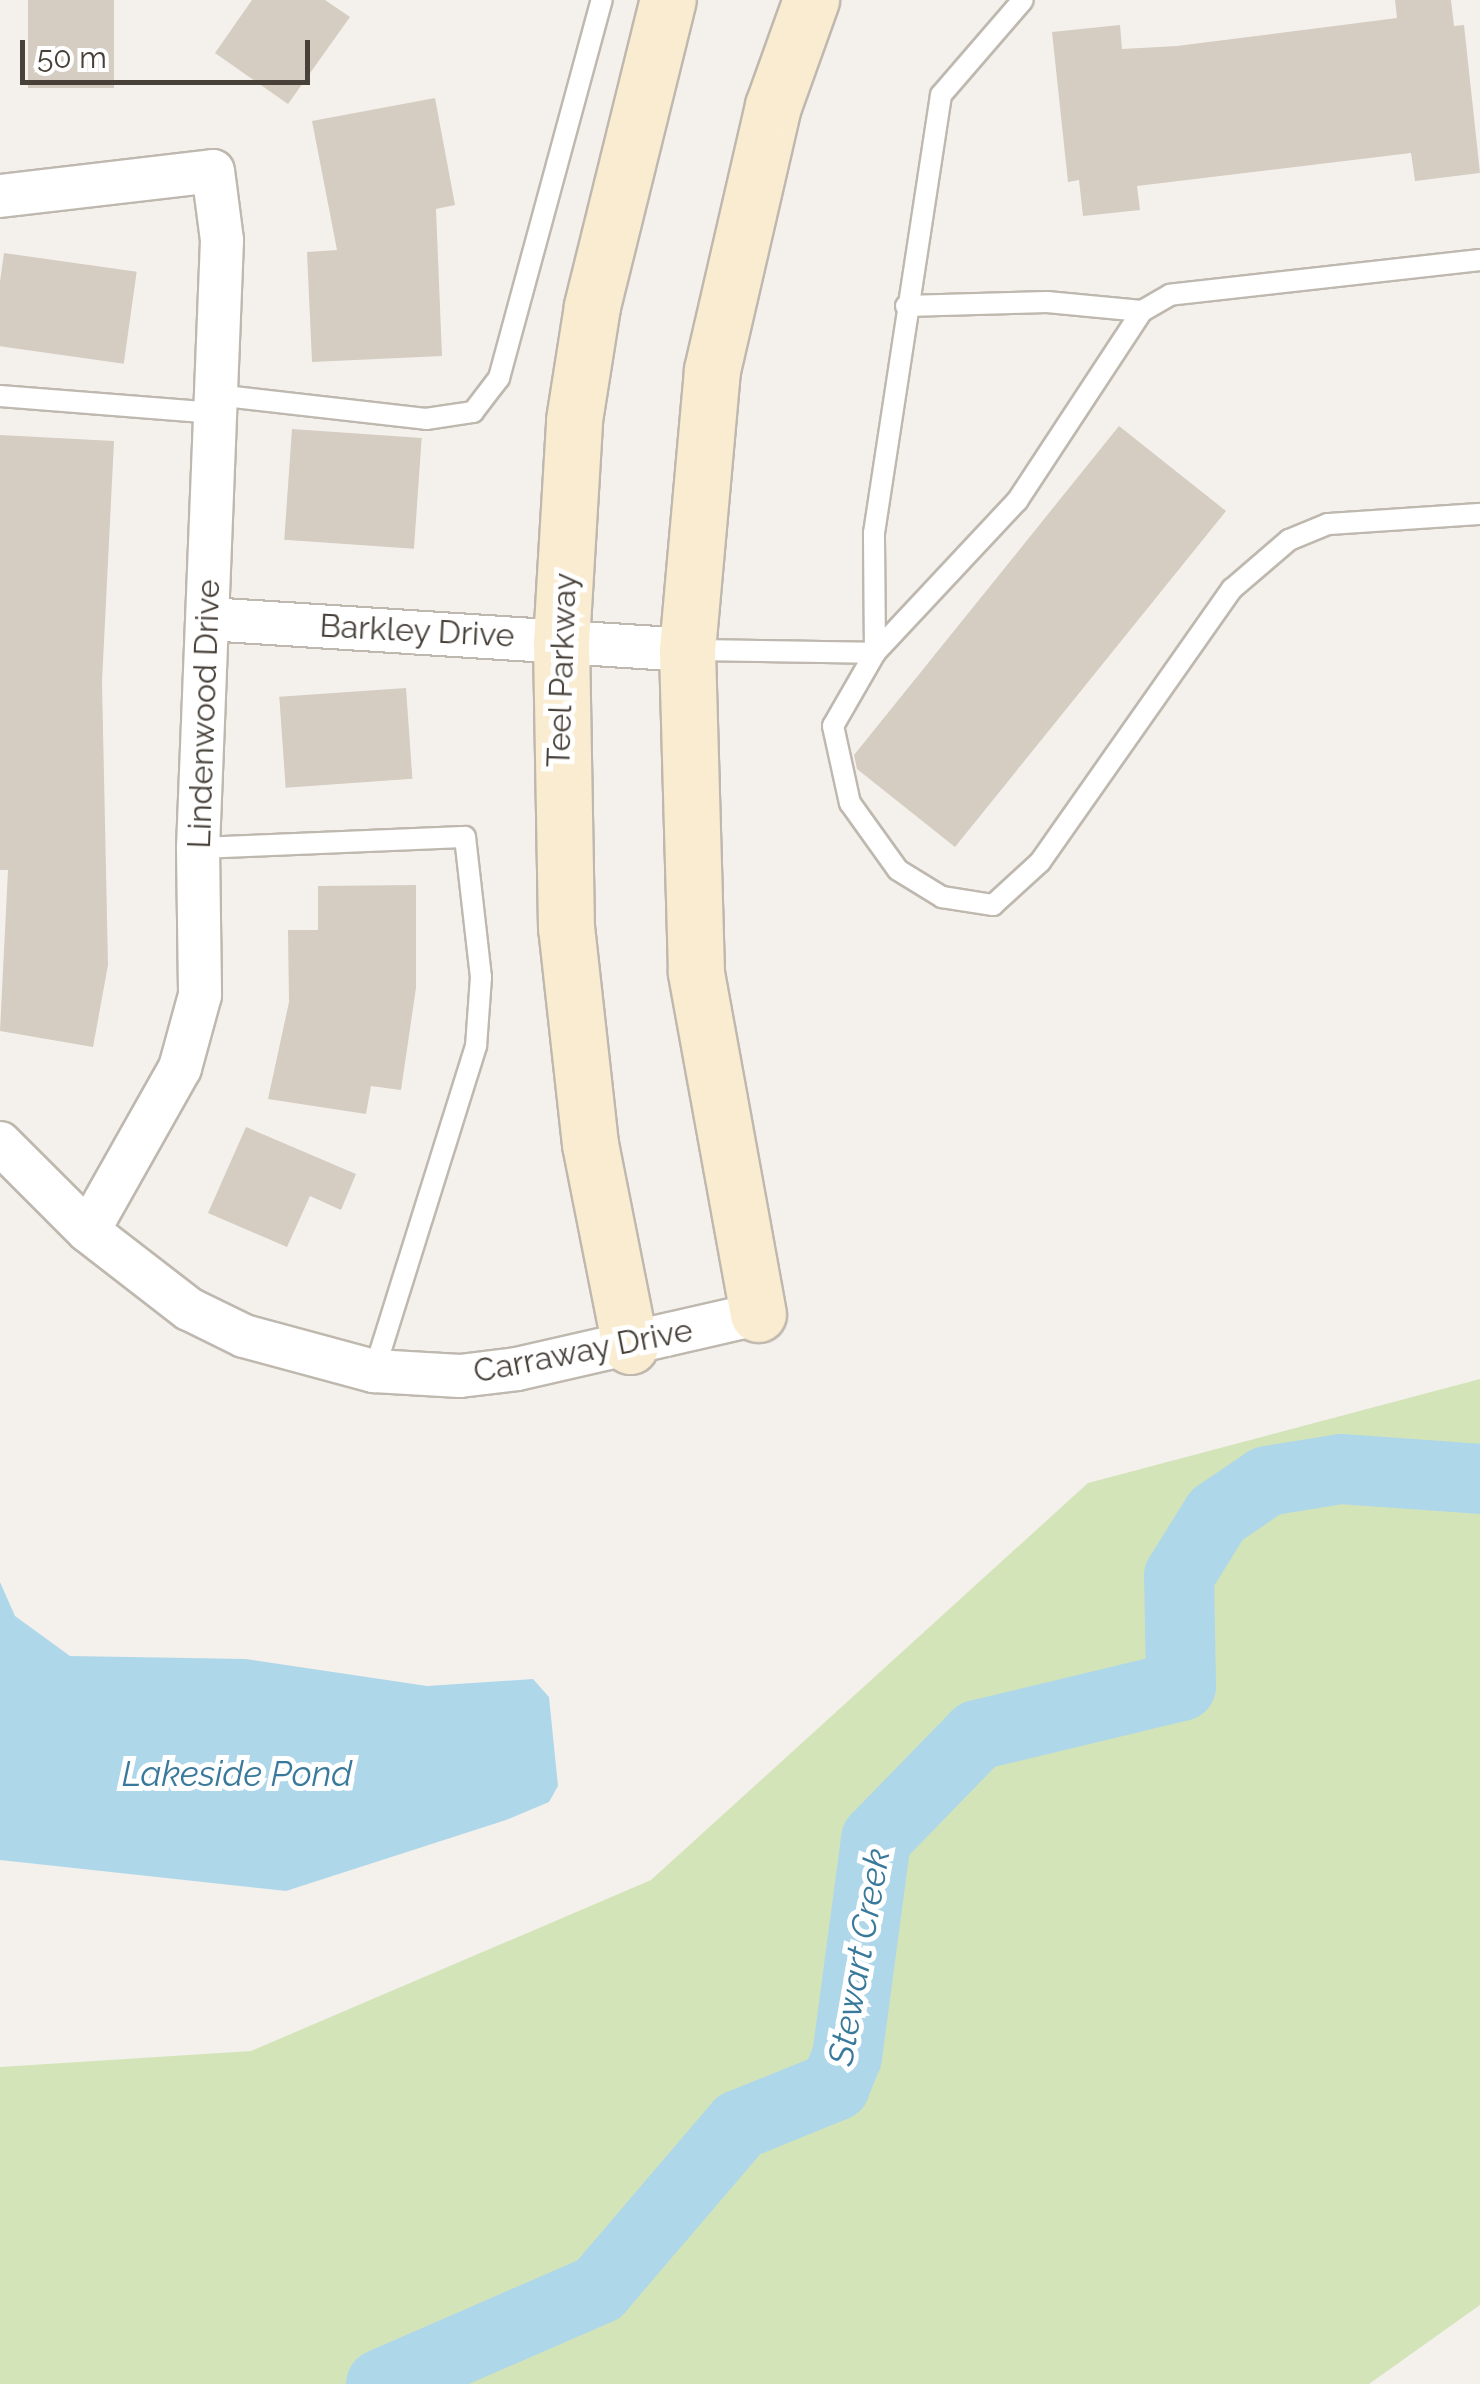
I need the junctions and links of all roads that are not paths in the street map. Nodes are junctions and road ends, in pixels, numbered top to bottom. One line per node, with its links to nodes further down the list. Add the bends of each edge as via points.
1 (602, 0): 10 (lane, via 498,378 473,412 426,419)
2 (668, 0): 13 (street, Teel Parkway, via 592,306 574,420)
3 (811, 0): 14 (street, via 773,106 712,370)
4 (1023, 0): 7 (lane, via 940,95)
5 (0, 196): 10 (street, Lindenwood Drive, via 213,171 222,240)
6 (1480, 260): 8 (lane, via 1188,292)
7 (906, 306): 8 (lane, via 1047,302); 15 (lane, via 874,534)
8 (1142, 311): 15 (lane, via 1017,501)
9 (0, 396): 10 (lane)
10 (216, 404): 12 (street, Lindenwood Drive)
11 (1480, 514): 15 (lane, via 1328,524 1288,540 1232,589 1040,862 992,905 942,896 898,870 850,804 833,726)
12 (208, 619): 13 (street, Barkley Drive); 16 (street, Lindenwood Drive)
13 (561, 642): 14 (street, Barkley Drive); 20 (street, Teel Parkway, via 566,928 590,1144)
14 (687, 650): 15 (lane); 19 (street, via 696,972)
15 (876, 652)
16 (198, 848): 18 (street, Lindenwood Drive, via 200,995 180,1068); 21 (lane, via 465,836 480,977 476,1046)
17 (0, 1143): 18 (street, Carraway Drive)
18 (88, 1231): 21 (street, Carraway Drive, via 188,1308 230,1329)
19 (758, 1314): 20 (street, Carraway Drive)
20 (630, 1346): 21 (street, Carraway Drive, via 460,1376)
21 (374, 1371)

